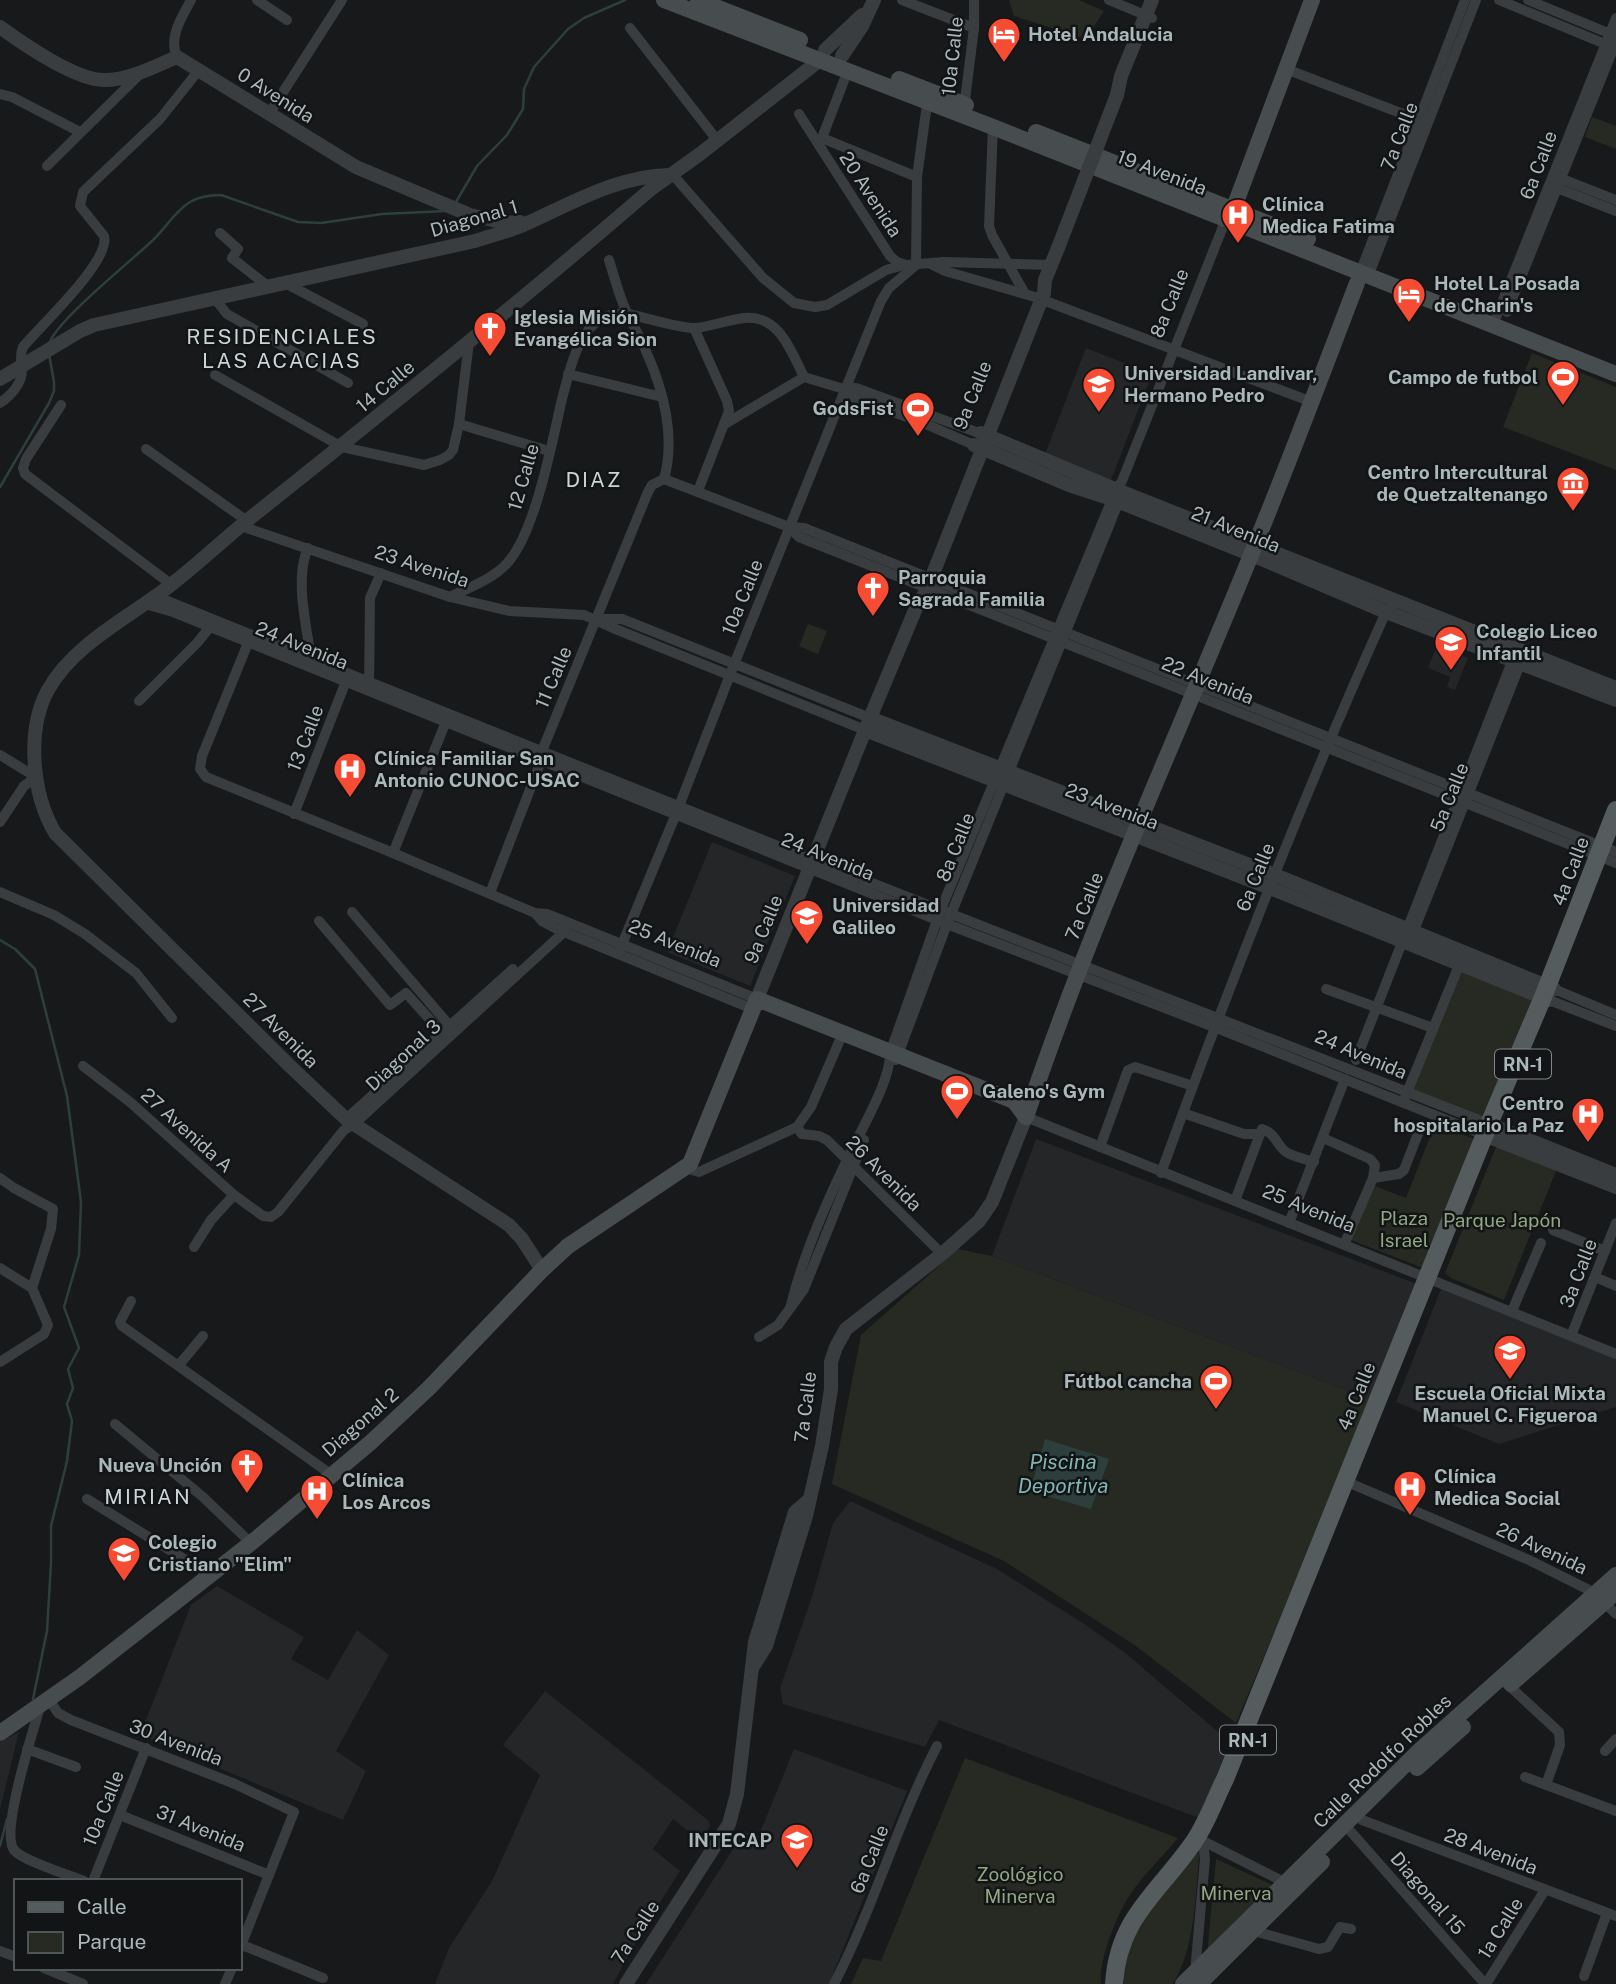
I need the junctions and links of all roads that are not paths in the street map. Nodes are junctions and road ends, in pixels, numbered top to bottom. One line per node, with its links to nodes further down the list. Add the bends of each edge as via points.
1 (191, 0): 25 (street, via 174,37)
2 (342, 0): 33 (street)
3 (664, 0): 24 (main road, 19 Avenida)
4 (698, 0): 24 (main road, 19 Avenida)
5 (902, 0): 22 (street)
6 (974, 0): 22 (street, 10a Calle)
7 (1109, 0): 17 (street)
8 (1152, 0): 17 (street, 9a Calle)
9 (1159, 0): 17 (street)
10 (1312, 0): 29 (main road, 8a Calle)
11 (1465, 0): 35 (street, 7a Calle)
12 (1476, 0): 35 (street, 7a Calle)
13 (1499, 0): 23 (street)
14 (1528, 0): 23 (street)
15 (263, 2): 19 (street)
16 (872, 3): 24 (street, 14 Calle); 26 (street, 14 Calle)
17 (1148, 17): 53 (street, 9a Calle, bridge, via 1121,76)
18 (1616, 18): 23 (street, 6a Calle)
19 (287, 20)
20 (0, 27): 28 (street, via 38,53 94,79)
21 (631, 28): 38 (street)
22 (974, 28): 32 (street, 10a Calle)
23 (1613, 42): 43 (street, 6a Calle)
24 (823, 55): 26 (main road, 19 Avenida); 38 (street, 14 Calle)
25 (177, 57): 27 (street, 0 Avenida); 28 (street)
26 (845, 63): 31 (main road, 19 Avenida); 39 (street)
27 (199, 70): 33 (street, 0 Avenida); 66 (street, via 160,119 83,192 81,210 104,236 105,245 72,293 23,347)
28 (143, 71): 37 (street)
29 (1285, 72): 35 (street); 46 (main road, 8a Calle)
30 (0, 94): 37 (street)
31 (928, 96): 32 (main road, 19 Avenida); 42 (street)
32 (963, 109): 36 (main road, 19 Avenida); 46 (main road, 19 Avenida)
33 (269, 114): 47 (street, 0 Avenida, via 356,167 470,215 506,223)
34 (799, 114): 39 (street, 20 Avenida)
35 (1421, 124): 54 (street, 7a Calle)
36 (993, 127): 46 (main road, 19 Avenida); 51 (street, via 989,226)
37 (80, 132): 40 (street)
38 (717, 140): 41 (street, 14 Calle)
39 (819, 140): 42 (street); 52 (street, 20 Avenida, via 890,256)
40 (47, 166)
41 (673, 175): 47 (street, Diagonal 1, via 630,180); 52 (street, via 763,278 794,303 827,304 886,270); 63 (street, 14 Calle)
42 (917, 177): 52 (street)
43 (1555, 181): 44 (street); 45 (street); 60 (street, 6a Calle)
44 (1616, 200)
45 (1616, 211)
46 (1230, 215): 54 (main road, 19 Avenida); 64 (street, 8a Calle)
47 (538, 217): 55 (street, Diagonal 1, via 475,241)
48 (220, 233): 56 (street, via 239,249 232,258)
49 (609, 260): 59 (street, 11 Calle)
50 (931, 264): 51 (street); 52 (street); 57 (street, via 978,282)
51 (1010, 264): 53 (street); 57 (street)
52 (911, 265): 73 (street, 10a Calle, via 884,295)
53 (1051, 265): 57 (street, 9a Calle)
54 (1364, 271): 60 (main road, 19 Avenida); 75 (main road, 7a Calle)
55 (287, 284): 56 (street, Diagonal 1); 61 (street)
56 (269, 287): 58 (street, Diagonal 1)
57 (1038, 292): 64 (street); 80 (street, 9a Calle)
58 (215, 299): 66 (street, Diagonal 1, via 85,328); 72 (street, via 227,314)
59 (628, 314): 62 (street); 67 (street, 12 Calle, via 605,317 587,333); 74 (street, 11 Calle)
60 (1499, 321): 65 (main road, 19 Avenida); 68 (main road, 19 Avenida)
61 (363, 324)
62 (694, 328): 70 (street, via 744,318 767,321 789,345); 79 (street, via 727,401)
63 (469, 342): 78 (street); 81 (street, 14 Calle)
64 (1174, 348): 75 (street); 86 (street, 8a Calle)
65 (1616, 362)
66 (22, 368): 71 (street, Diagonal 1); 76 (street, via 12,393)
67 (568, 374): 74 (street); 83 (street, 12 Calle)
68 (1616, 374)
69 (215, 375): 81 (street)
70 (804, 377): 73 (street, 21 Avenida); 79 (street)
71 (0, 379)
72 (348, 383)
73 (844, 389): 80 (street, 21 Avenida, via 856,388); 88 (street, 10a Calle)
74 (663, 397): 84 (street, 11 Calle, via 669,451)
75 (1312, 400): 90 (main road, 7a Calle)
76 (0, 403)
77 (61, 405): 93 (street, via 26,459 25,474)
78 (460, 424): 81 (street, via 452,453 420,464); 83 (street)
79 (725, 424): 85 (street)
80 (981, 441): 86 (street, 21 Avenida); 92 (street, 9a Calle)
81 (342, 447): 87 (street, 14 Calle)
82 (146, 449): 87 (street, 23 Avenida)
83 (549, 451): 94 (street, 12 Calle, via 530,518 513,556 497,572)
84 (662, 480): 85 (street, 22 Avenida); 97 (street, 11 Calle, via 650,488)
85 (698, 491): 88 (street, 22 Avenida)
86 (1118, 493): 90 (street, 21 Avenida); 99 (street, 8a Calle)
87 (244, 523): 89 (street, 23 Avenida); 93 (street, 14 Calle)
88 (789, 527): 92 (street, 22 Avenida, via 804,528); 103 (street, 10a Calle)
89 (308, 548): 91 (street, 23 Avenida); 101 (street, via 302,578)
90 (1254, 550): 96 (street, 21 Avenida); 107 (main road, 7a Calle)
91 (381, 573): 94 (street, 23 Avenida); 106 (street, via 369,598)
92 (925, 582): 99 (street, 22 Avenida); 112 (street, 9a Calle)
93 (172, 585): 95 (street, 14 Calle)
94 (450, 597): 97 (street, 23 Avenida, via 509,611)
95 (150, 600): 98 (street, 24 Avenida); 101 (street, 24 Avenida); 117 (street, 14 Calle, via 85,648 49,688 37,725)
96 (1391, 607): 102 (street, 21 Avenida); 108 (street, 21 Avenida); 113 (street, 6a Calle)
97 (597, 619): 103 (street, 23 Avenida, via 622,619); 104 (street, 23 Avenida); 115 (street, 11 Calle)
98 (210, 627): 100 (street, 24 Avenida); 110 (street)
99 (1060, 635): 107 (street, 22 Avenida); 116 (street, 8a Calle)
100 (248, 643): 105 (street, 24 Avenida); 122 (street, 25 Avenida, via 200,769 206,777)
101 (311, 659): 105 (street, 24 Avenida)
102 (1517, 661): 109 (street, 21 Avenida); 119 (street, 5a Calle)
103 (735, 662): 104 (street, 10a Calle); 112 (street, 23 Avenida)
104 (730, 674): 112 (street, 23 Avenida); 120 (street, 10a Calle)
105 (347, 679): 106 (street, 24 Avenida); 122 (street, 13 Calle)
106 (368, 687): 111 (street, 24 Avenida)
107 (1194, 688): 113 (street, 22 Avenida); 124 (main road, 7a Calle)
108 (1616, 688)
109 (1616, 700)
110 (139, 701)
111 (447, 719): 115 (street, 24 Avenida); 125 (street)
112 (868, 724): 116 (street, 23 Avenida); 118 (street, 23 Avenida); 127 (street, 9a Calle)
113 (1328, 742): 119 (street, 22 Avenida); 128 (street, 6a Calle)
114 (0, 755): 117 (street)
115 (541, 756): 120 (street, 24 Avenida); 130 (street, 11 Calle)
116 (1004, 769): 118 (street, 8a Calle); 124 (street, 23 Avenida)
117 (36, 777): 123 (street, via 24,786); 158 (street, 27 Avenida, via 48,822 66,845)
118 (998, 783): 124 (street, 23 Avenida); 132 (street, 8a Calle)
119 (1463, 796): 126 (street, 22 Avenida); 135 (street, 5a Calle)
120 (678, 810): 127 (street, 24 Avenida); 136 (street, 10a Calle)
121 (1616, 810): 126 (main road, 4a Calle / RN-1)
122 (295, 814): 125 (street, 25 Avenida)
123 (0, 822)
124 (1138, 829): 128 (street, 23 Avenida); 138 (main road, 7a Calle)
125 (393, 852): 130 (street, 25 Avenida)
126 (1609, 852): 140 (main road, 4a Calle / RN-1)
127 (811, 864): 132 (street, 24 Avenida); 141 (street, 9a Calle)
128 (1272, 881): 135 (street, 23 Avenida); 145 (street, 6a Calle)
129 (0, 892): 144 (street, via 62,919 94,941 136,973)
130 (490, 893): 134 (street, 25 Avenida, via 547,914)
131 (352, 912): 148 (street)
132 (944, 917): 138 (street, 24 Avenida); 150 (street, 8a Calle)
133 (319, 921): 148 (street, via 390,1005 406,993)
134 (562, 926): 136 (street, 25 Avenida); 148 (street, Diagonal 3); 158 (street, Diagonal 3)
135 (1408, 936): 137 (street, 23 Avenida); 140 (street, 23 Avenida); 142 (street, 5a Calle)
136 (620, 949): 141 (street, 25 Avenida)
137 (1460, 964): 140 (street, 23 Avenida); 147 (street)
138 (1080, 970): 145 (street, 24 Avenida); 157 (main road, 7a Calle)
139 (1326, 989): 142 (street)
140 (1548, 993): 143 (street, 23 Avenida); 146 (street, 23 Avenida); 161 (main road, 4a Calle / RN-1)
141 (755, 1004): 149 (main road, 25 Avenida); 150 (main road, 25 Avenida); 167 (main road, 9a Calle)
142 (1376, 1009): 147 (street); 151 (street, 5a Calle)
143 (1616, 1015)
144 (172, 1018)
145 (1216, 1022): 153 (street, 24 Avenida); 154 (street, 6a Calle); 155 (street, 24 Avenida)
146 (1616, 1026)
147 (1433, 1028): 155 (street)
148 (445, 1029): 158 (street, Diagonal 3)
149 (839, 1042): 150 (main road, 25 Avenida); 160 (street, via 811,1107)
150 (893, 1059): 157 (main road, 25 Avenida, via 1014,1101); 166 (street, 8a Calle)
151 (1356, 1060)
152 (83, 1066): 173 (street, 27 Avenida A)
153 (1345, 1079): 155 (street, 24 Avenida); 163 (street)
154 (1193, 1086): 156 (street, 6a Calle); 164 (street, via 1135,1067 1128,1070)
155 (1405, 1098): 161 (street, 24 Avenida)
156 (1183, 1113): 162 (street, via 1244,1134); 168 (street, 6a Calle)
157 (1026, 1117): 164 (street, 25 Avenida); 184 (street, 7a Calle, via 992,1202 967,1234)
158 (350, 1122): 175 (street, Diagonal 3, via 278,1212); 186 (street, 27 Avenida, via 509,1225)
159 (1421, 1126): 171 (street, via 1404,1170)
160 (793, 1130): 166 (street, 26 Avenida, via 823,1138); 167 (street, via 699,1171)
161 (1490, 1130): 169 (street, 24 Avenida); 172 (street, 24 Avenida); 188 (main road, 4a Calle / RN-1)
162 (1260, 1134): 165 (street, via 1262,1129 1269,1131 1283,1150); 174 (street)
163 (1323, 1138): 165 (street); 171 (street, via 1370,1159 1375,1165)
164 (1100, 1147): 168 (street, 25 Avenida)
165 (1314, 1162): 176 (street)
166 (850, 1163): 184 (street, 26 Avenida); 195 (street, 8a Calle, via 796,1283 791,1305 778,1325)
167 (685, 1168): 178 (main road, 9a Calle)
168 (1161, 1173): 174 (street, 25 Avenida)
169 (1616, 1175)
170 (0, 1178): 190 (street, via 53,1209)
171 (1373, 1178): 181 (street)
172 (1616, 1187)
173 (234, 1195): 175 (street, 27 Avenida A); 182 (street)
174 (1235, 1201): 176 (street, 25 Avenida)
175 (268, 1217)
176 (1289, 1223): 181 (street, 25 Avenida)
177 (1616, 1223): 183 (street, 3a Calle)
178 (598, 1225): 186 (main road, Diagonal 2)
179 (1553, 1230): 183 (street)
180 (1541, 1243): 192 (street)
181 (1345, 1245): 188 (street, 25 Avenida)
182 (194, 1247)
183 (1605, 1251): 187 (street, 3a Calle)
184 (942, 1254): 238 (street, 7a Calle, via 846,1329 836,1347 822,1446 808,1500 795,1512 755,1642 737,1794 729,1824)
185 (0, 1268): 190 (street)
186 (542, 1270): 200 (main road, Diagonal 2, via 429,1388)
187 (1595, 1278): 189 (street); 194 (street, 3a Calle)
188 (1430, 1280): 192 (street, 25 Avenida); 201 (main road, 4a Calle / RN-1)
189 (1616, 1286)
190 (32, 1288): 197 (street, via 48,1328)
191 (131, 1301): 198 (street, via 120,1323)
192 (1512, 1311): 194 (street, 25 Avenida)
193 (203, 1336): 198 (street)
194 (1571, 1336): 196 (street, 25 Avenida)
195 (759, 1337)
196 (1616, 1354)
197 (0, 1362)
198 (179, 1365): 200 (street)
199 (114, 1424): 203 (street, via 203,1497)
200 (332, 1475): 203 (main road, Diagonal 2)
201 (1349, 1482): 206 (street, 26 Avenida); 222 (main road, 4a Calle / RN-1, via 1240,1760)
202 (87, 1499): 204 (street)
203 (250, 1543): 204 (main road, Diagonal 2)
204 (210, 1575): 209 (main road, Diagonal 2)
205 (1616, 1576): 206 (main road, Calle Rodolfo Robles)
206 (1605, 1596): 207 (street, 26 Avenida); 208 (main road, Calle Rodolfo Robles)
207 (1616, 1614)
208 (1505, 1682): 218 (street, via 1559,1732 1560,1745); 221 (main road, Calle Rodolfo Robles)
209 (45, 1704): 210 (main road, Diagonal 2); 213 (street, 30 Avenida, via 71,1720); 214 (street)
210 (0, 1733)
211 (1616, 1739): 215 (street)
212 (937, 1746): 239 (street, 6a Calle)
213 (146, 1748): 220 (street, 10a Calle); 223 (street, 30 Avenida, via 294,1812)
214 (27, 1749): 216 (street); 224 (street, via 8,1831 11,1847 21,1856)
215 (1605, 1751)
216 (76, 1767)
217 (1525, 1777): 218 (street)
218 (1546, 1785): 219 (street)
219 (1616, 1811)
220 (120, 1815): 223 (street, 31 Avenida); 225 (street, 10a Calle)
221 (1353, 1823): 226 (main road, Calle Rodolfo Robles); 227 (street, 28 Avenida); 242 (street, Diagonal 15)
222 (1200, 1840): 226 (street); 236 (street, via 1205,1859); 240 (main road, 4a Calle / RN-1, via 1136,1913 1120,1947); 241 (main road, 4a Calle / RN-1, via 1139,1920 1122,1965)
223 (269, 1875): 231 (street)
224 (79, 1879)
225 (94, 1879)
226 (1291, 1886): 230 (main road, Calle Rodolfo Robles); 236 (main road, Calle Rodolfo Robles)
227 (1545, 1890): 228 (street, 28 Avenida); 242 (street, 1a Calle)
228 (1611, 1915): 234 (street)
229 (1351, 1930): 230 (street, via 1337,1929 1323,1949)
230 (1254, 1931): 236 (main road, Calle Rodolfo Robles)
231 (242, 1940)
232 (242, 1946): 235 (street)
233 (55, 1975): 237 (street)
234 (1584, 1976)
235 (323, 1978)
236 (1193, 1980)
237 (83, 1984)
238 (626, 1984)
239 (835, 1984)
240 (1114, 1984)
241 (1121, 1984)
242 (1485, 1984)

